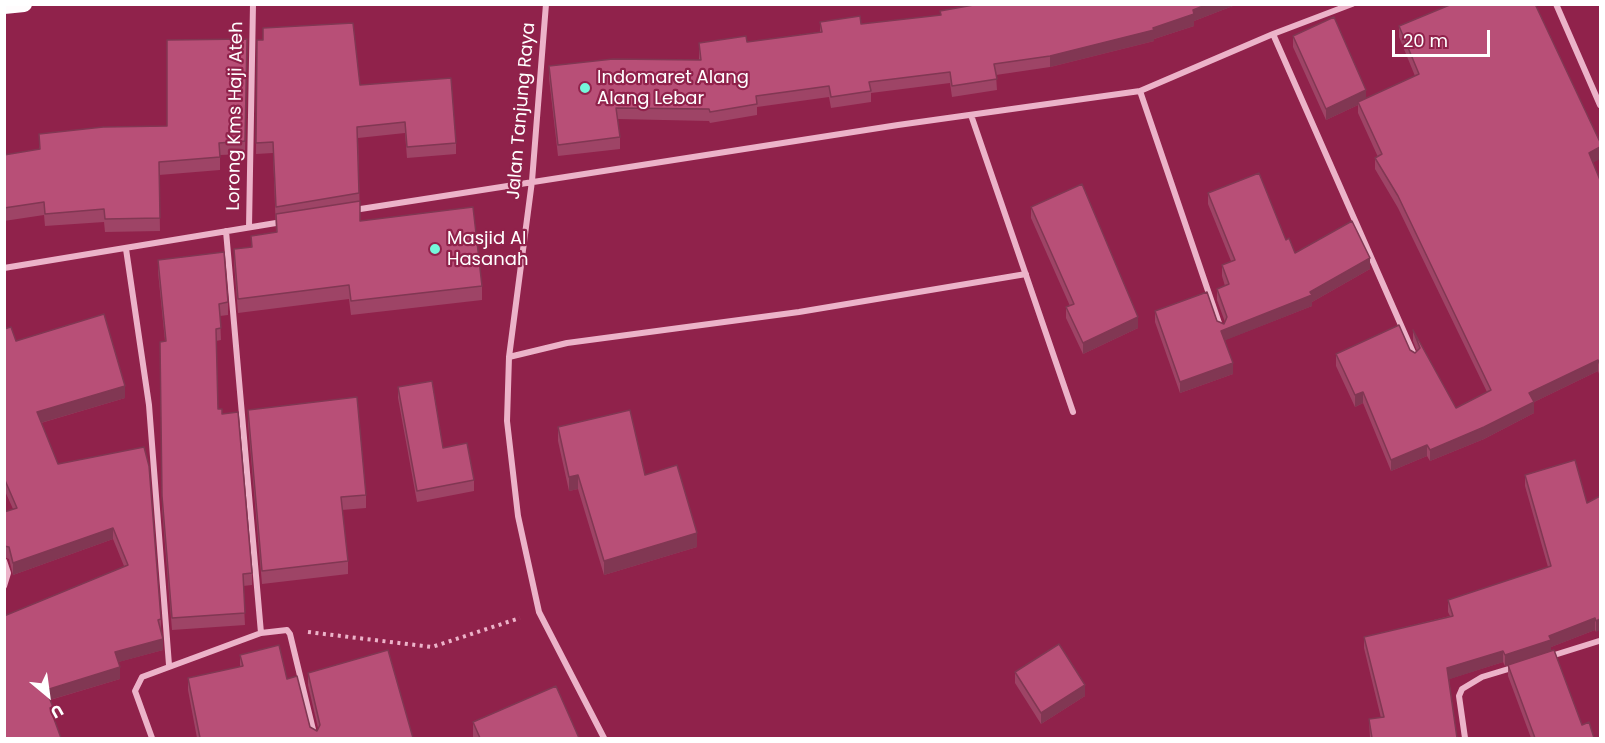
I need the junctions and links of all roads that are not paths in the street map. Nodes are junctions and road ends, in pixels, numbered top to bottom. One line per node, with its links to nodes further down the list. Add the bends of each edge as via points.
1 (24, 4): 6 (highway)
2 (253, 4): 14 (street, Lorong Kms Haji Ateh)
3 (546, 4): 11 (street, Jalan Tanjung Raya)
4 (1352, 4): 7 (street)
5 (1556, 4): 9 (street)
6 (4, 6)
7 (1273, 34): 8 (street); 21 (street)
8 (1140, 91): 10 (street); 19 (street)
9 (1600, 105)
10 (971, 115): 11 (street); 18 (street)
11 (532, 182): 12 (street); 20 (street, Jalan Tanjung Raya)
12 (343, 212)
13 (284, 221): 14 (street)
14 (249, 227): 15 (street)
15 (226, 231): 16 (street); 25 (street)
16 (126, 249): 17 (street); 29 (street, via 149,405)
17 (4, 268)
18 (1026, 274): 20 (street, via 799,312 567,344); 22 (street)
19 (1222, 330)
20 (509, 357): 32 (street, Jalan Tanjung Raya, via 507,421 518,516 539,612)
21 (1415, 359)
22 (1073, 412)
23 (4, 561): 24 (street, via 8,573)
24 (4, 586)
25 (261, 633): 29 (street); 31 (street, via 286,630 290,634)
26 (1599, 641): 27 (street)
27 (1535, 660)
28 (1524, 664): 33 (street, via 1482,677 1462,689)
29 (170, 665): 30 (street, via 142,677 135,691)
30 (152, 738)
31 (315, 738)
32 (604, 738)
33 (1465, 738)

